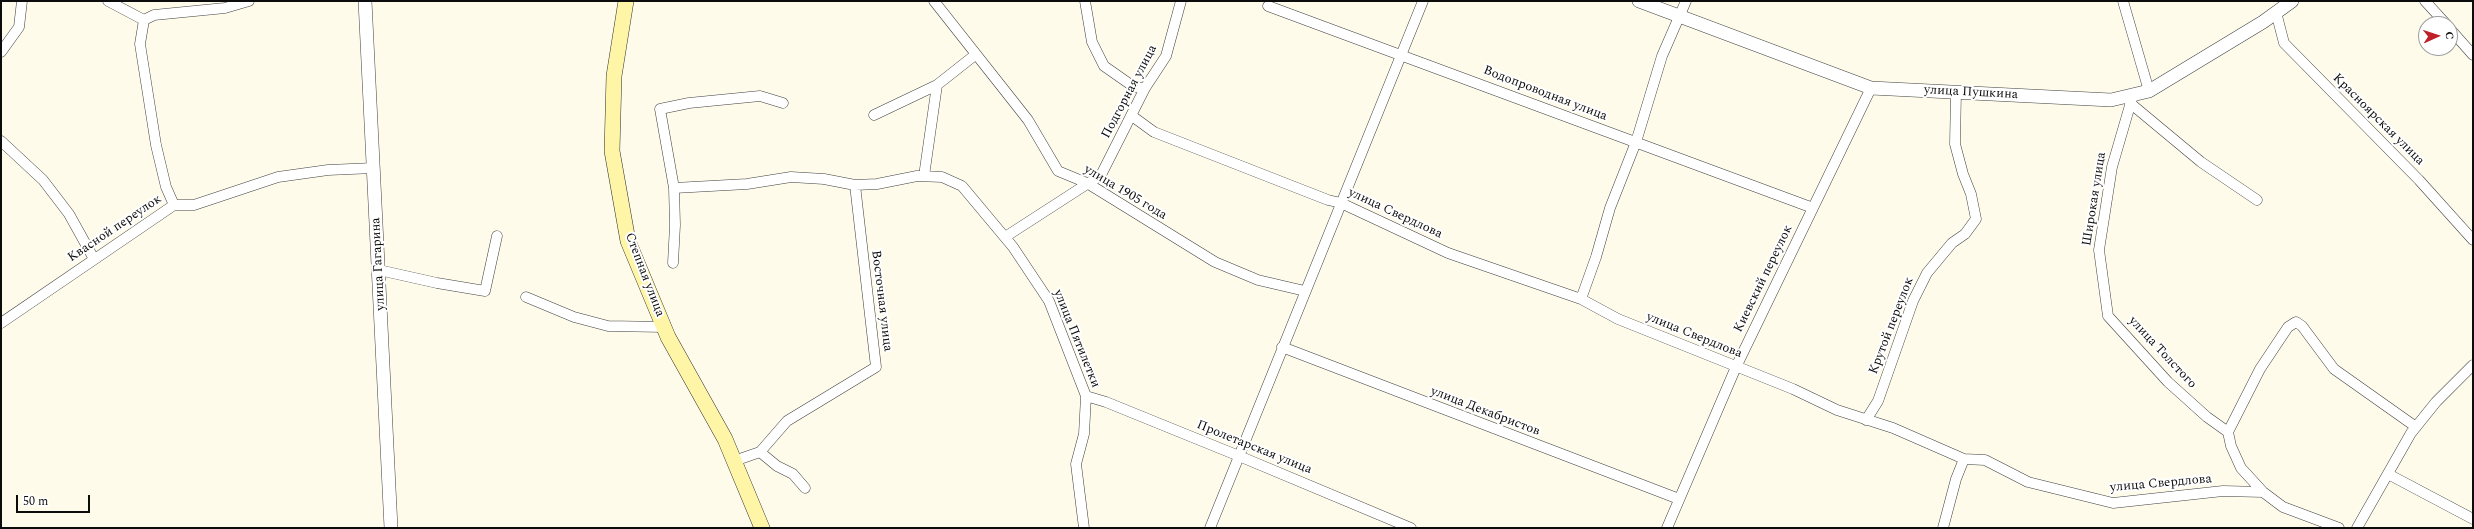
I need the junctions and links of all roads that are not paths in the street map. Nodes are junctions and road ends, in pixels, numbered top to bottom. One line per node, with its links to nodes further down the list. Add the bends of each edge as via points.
1 (22, 1): 21 (street, via 19,28)
2 (108, 1): 19 (street)
3 (249, 1): 19 (street, via 225,8 154,15)
4 (366, 1): 36 (street, улица Гагарина)
5 (626, 1): 56 (main road, Степная улица, via 614,76 612,151 628,242)
6 (934, 1): 23 (street, улица 1905 года)
7 (1085, 1): 26 (street, via 1092,42 1104,66 1134,88)
8 (1181, 1): 26 (street, Подгорная улица, via 1166,56)
9 (1423, 1): 22 (street)
10 (1639, 1): 17 (street, улица Пушкина)
11 (1686, 1): 17 (street)
12 (2123, 1): 28 (street)
13 (2292, 1): 16 (street, улица Пушкина)
14 (2425, 1): 18 (street)
15 (1268, 6): 22 (street, Водопроводная улица)
16 (2276, 12): 28 (street, улица Пушкина); 47 (street, Красноярская улица, via 2284,43 2419,180)
17 (1679, 16): 27 (street, улица Пушкина); 35 (street, via 1662,56)
18 (2439, 16)
19 (144, 20): 43 (street, via 140,44 156,145 166,187)
20 (2458, 38): 24 (street)
21 (1, 52)
22 (1401, 54): 35 (street, Водопроводная улица); 42 (street)
23 (975, 55): 25 (street); 38 (street, улица 1905 года, via 1028,120 1058,171)
24 (2473, 55)
25 (937, 85): 32 (street); 37 (street)
26 (1145, 88): 33 (street, Подгорная улица)
27 (1871, 88): 29 (street, улица Пушкина); 44 (street, Киевский переулок)
28 (2149, 91): 30 (street, улица Пушкина)
29 (1956, 92): 30 (street, улица Пушкина); 61 (street, Крутой переулок, via 1955,144 1976,219 1927,273 1913,301 1878,401)
30 (2132, 99): 41 (street, via 2201,162); 54 (street, Широкая улица, via 2112,167 2099,250)
31 (783, 103): 40 (street, via 760,96 689,103 660,110)
32 (874, 115)
33 (1132, 116): 38 (street, Подгорная улица, via 1101,175); 42 (street, улица Свердлова, via 1154,132)
34 (1, 141): 48 (street, via 43,180 69,214)
35 (1636, 142): 44 (street, Водопроводная улица); 53 (street, via 1610,208)
36 (374, 168): 43 (street, Квасной переулок, via 328,170 278,177 194,204); 50 (street, улица Гагарина)
37 (921, 176): 39 (street, улица Пятилетки); 46 (street, улица Пятилетки, via 942,177 962,186)
38 (1087, 182): 46 (street, Подгорная улица); 51 (street, улица 1905 года, via 1215,262 1258,280)
39 (855, 185): 40 (street, улица Пятилетки, via 824,179 790,177 747,184); 64 (street, Восточная улица, via 876,367 787,421)
40 (674, 188): 49 (street)
41 (2257, 200)
42 (1341, 203): 51 (street); 53 (street, улица Свердлова, via 1448,253)
43 (174, 205): 48 (street, Квасной переулок)
44 (1813, 208): 59 (street, Киевский переулок)
45 (497, 236): 50 (street, via 485,291)
46 (1005, 237): 60 (street, улица Пятилетки, via 1049,301)
47 (2473, 240)
48 (94, 259): 55 (street, Квасной переулок)
49 (672, 263)
50 (379, 270): 73 (street, улица Гагарина)
51 (1305, 291): 57 (street)
52 (526, 297): 56 (street, via 574,317 608,326)
53 (1581, 299): 59 (street, улица Свердлова, via 1618,319)
54 (2104, 301): 63 (street, улица Толстого, via 2108,316 2168,382)
55 (1, 323)
56 (664, 327): 67 (main road, Степная улица)
57 (1282, 347): 65 (street); 71 (street, улица Декабристов)
58 (2473, 365): 62 (street, via 2436,402)
59 (1736, 367): 61 (street, улица Свердлова); 71 (street, Киевский переулок)
60 (1086, 396): 65 (street, Пролетарская улица); 75 (street, улица Пятилетки, via 1084,434 1076,464)
61 (1866, 420): 66 (street, улица Свердлова, via 1893,428)
62 (2416, 427): 63 (street, via 2334,369 2302,326 2296,322 2288,327 2260,369); 68 (street)
63 (2228, 432): 70 (street, via 2230,446 2240,468)
64 (760, 452): 67 (street, Восточная улица); 69 (street, via 777,466 794,474)
65 (1239, 456): 76 (street); 77 (street, Пролетарская улица)
66 (1964, 459): 70 (street, улица Свердлова, via 1985,460 2028,482 2113,503 2223,491); 79 (street)
67 (734, 461): 74 (main road, Степная улица)
68 (2388, 474): 72 (street); 81 (street)
69 (806, 488)
70 (2263, 492): 80 (street, via 2283,507)
71 (1679, 499): 78 (street, Киевский переулок)
72 (2473, 519)
73 (391, 528)
74 (762, 528)
75 (1084, 528)
76 (1210, 528)
77 (1411, 528)
78 (1667, 528)
79 (1943, 528)
80 (2339, 528)
81 (2357, 528)

